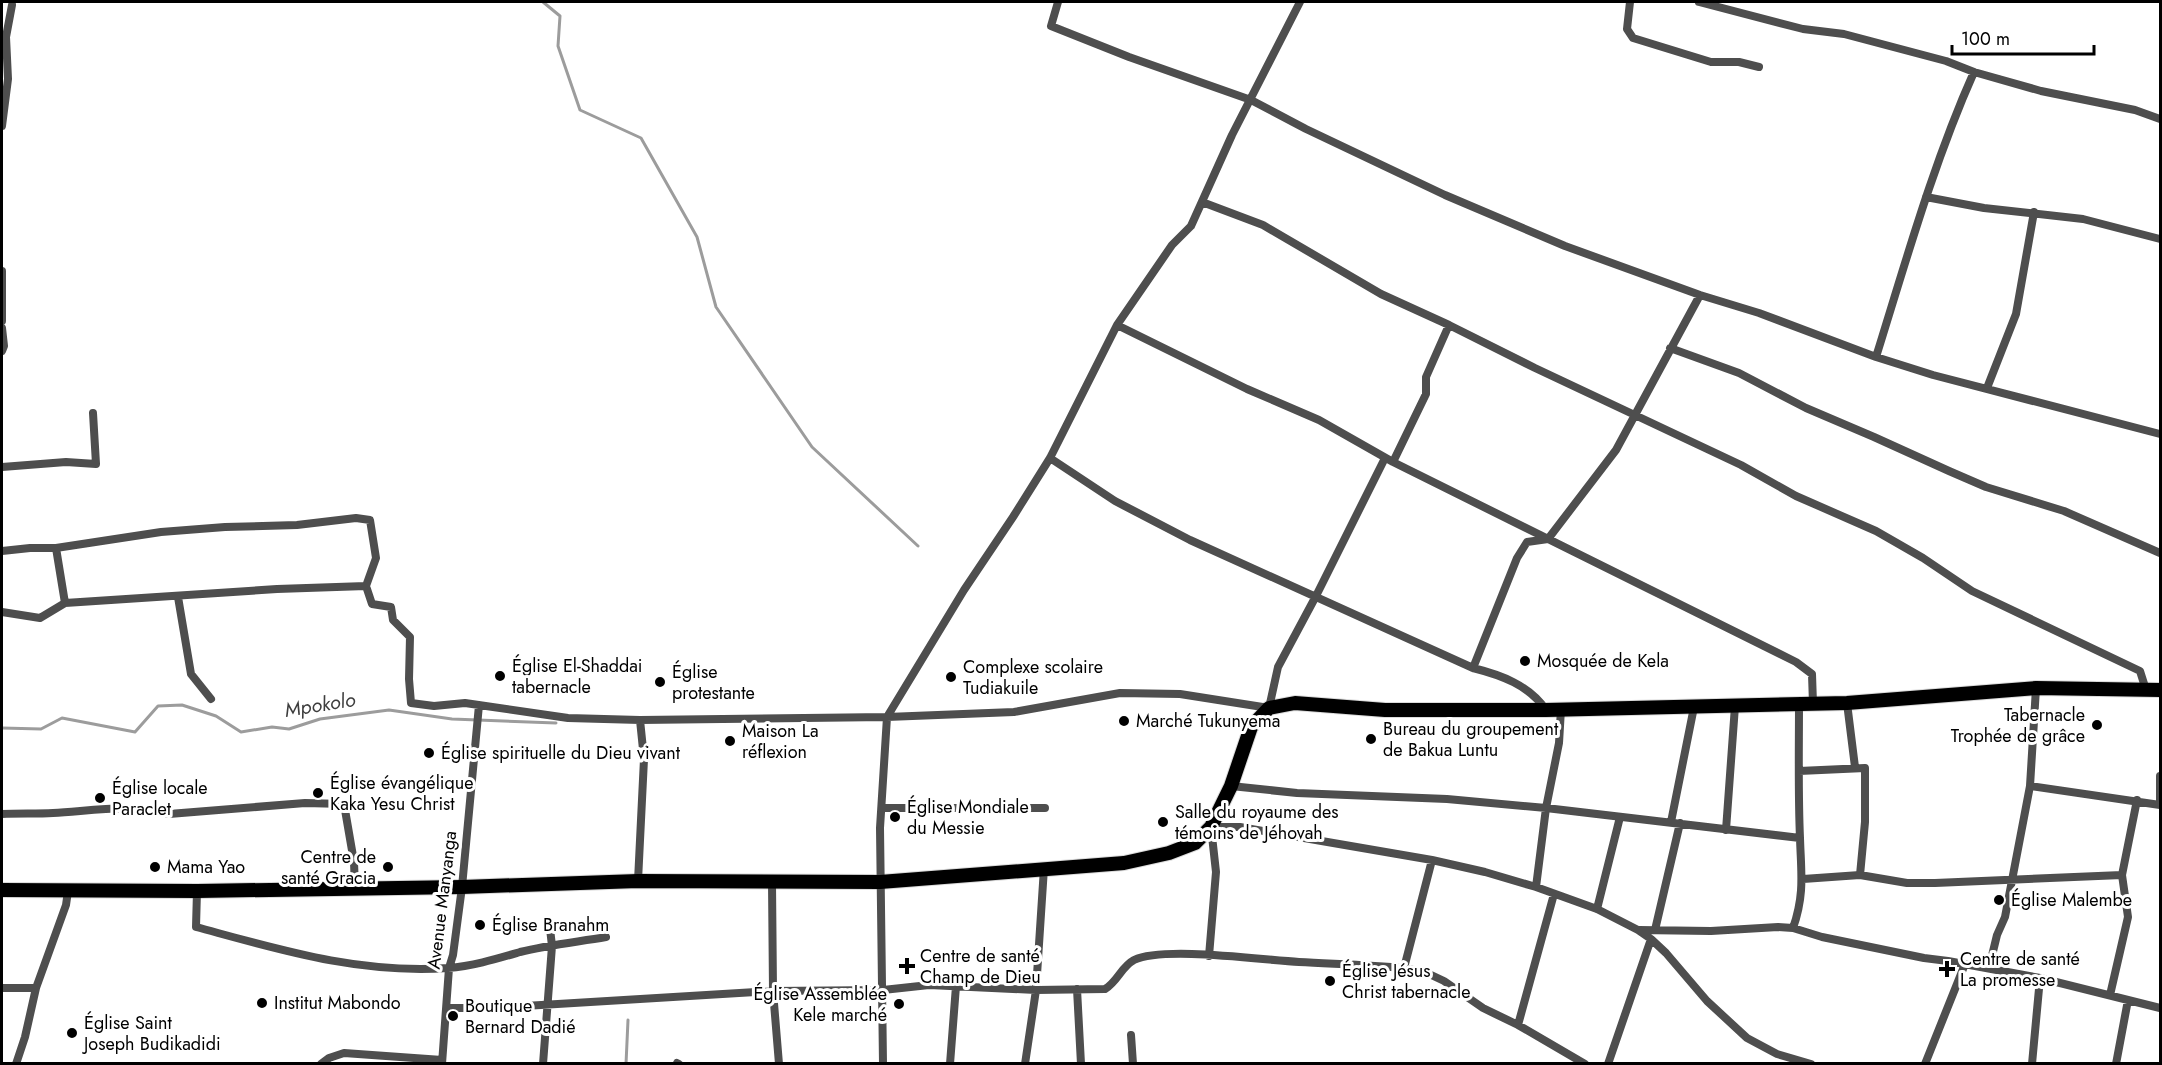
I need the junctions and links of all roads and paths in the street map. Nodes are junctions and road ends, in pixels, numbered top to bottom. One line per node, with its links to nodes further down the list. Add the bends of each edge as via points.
1 (1059, 2): 8 (street, via 1051,26)
2 (1300, 2): 8 (street)
3 (1630, 2): 6 (street, via 1627,29 1633,38 1711,62)
4 (1699, 2): 7 (street, via 1803,29 1844,34)
5 (12, 5): 10 (street, via 6,37 8,79)
6 (1759, 67)
7 (1974, 72): 9 (street); 11 (street)
8 (1251, 100): 12 (street); 16 (street, via 1444,195 1564,246)
9 (2160, 119)
10 (2, 126)
11 (1926, 197): 13 (street); 23 (street)
12 (1202, 202): 18 (street, via 1191,226 1172,245); 19 (street, via 1263,225 1381,294)
13 (2034, 212): 14 (street, via 2083,219); 24 (street, via 2016,314)
14 (2160, 239)
15 (2, 271): 17 (street)
16 (1700, 295): 21 (street); 23 (street, via 1759,312)
17 (2, 321)
18 (1117, 325): 28 (street); 29 (street, via 1319,420)
19 (1449, 325): 26 (street); 29 (street, via 1426,377 1426,394)
20 (2, 328): 22 (street)
21 (1671, 348): 26 (street); 34 (street, via 1739,373 1806,408 1986,487 2064,512)
22 (2, 351)
23 (1876, 357): 24 (street)
24 (1987, 388): 27 (street)
25 (93, 413): 30 (street, via 96,464)
26 (1635, 416): 31 (street, via 1616,450); 42 (street, via 1876,531 1972,591 2140,671)
27 (2160, 434)
28 (1050, 458): 36 (street, via 1126,507); 53 (street)
29 (1389, 460): 31 (street); 36 (street)
30 (2, 467)
31 (1548, 539): 40 (street, via 1527,542 1517,558); 46 (street, via 1796,662 1812,674)
32 (56, 548): 33 (street); 35 (street, via 161,532 363,519 370,520 376,558); 38 (street)
33 (2, 551)
34 (2160, 553)
35 (366, 586): 37 (street); 47 (street, via 372,604 391,607 393,620 410,637 411,703)
36 (1316, 596): 40 (street); 50 (street, via 1278,667)
37 (178, 597): 38 (street); 44 (street, via 191,674)
38 (65, 603): 39 (street, via 40,618)
39 (2, 612)
40 (1473, 668): 52 (street, via 1514,682 1537,698)
41 (2036, 688): 42 (highway); 45 (highway); 59 (street)
42 (2146, 690): 43 (highway)
43 (2160, 690)
44 (212, 699)
45 (1847, 703): 46 (highway); 55 (street)
46 (1806, 704): 48 (highway); 56 (street)
47 (479, 705): 54 (street, via 568,718); 79 (street, Avenue Manyanga)
48 (1735, 706): 49 (highway); 68 (street)
49 (1694, 707): 51 (highway); 66 (street)
50 (1269, 708): 52 (highway, via 1295,703 1385,710); 53 (street, via 1180,694 1120,693 1014,712); 58 (highway, via 1251,727)
51 (1561, 709): 52 (highway); 63 (street, via 1559,743)
52 (1546, 710)
53 (887, 717): 54 (street); 61 (street)
54 (640, 720): 76 (street, via 644,759)
55 (1855, 767): 56 (street); 72 (street, via 1865,768)
56 (1800, 771): 69 (street)
57 (2160, 776): 60 (street, via 2160,805)
58 (1231, 786): 63 (street); 67 (highway)
59 (2030, 786): 60 (street); 74 (street)
60 (2137, 800): 73 (street)
61 (883, 808): 62 (street); 77 (street)
62 (1045, 808)
63 (1546, 808): 65 (street); 80 (street)
64 (2, 814): 81 (street, via 114,808 152,809 169,814 305,803 344,804)
65 (1620, 817): 66 (street); 86 (street)
66 (1675, 823): 68 (street); 90 (street)
67 (1211, 827): 70 (street, via 1240,827); 71 (highway, via 1195,843 1169,854); 94 (street, via 1216,872)
68 (1726, 830): 69 (street)
69 (1800, 838): 75 (street)
70 (1432, 860): 80 (street); 97 (street)
71 (1044, 868): 77 (highway); 105 (street)
72 (1860, 874): 74 (street, via 1907,883); 75 (street)
73 (2122, 875): 74 (street); 107 (street, via 2128,917)
74 (2012, 878): 98 (street)
75 (1803, 879): 88 (street)
76 (638, 881): 78 (highway); 79 (highway)
77 (880, 882): 78 (highway); 104 (street)
78 (772, 883): 106 (street)
79 (462, 886): 81 (highway); 96 (street, Avenue Manyanga)
80 (1536, 887): 85 (street)
81 (355, 888): 84 (highway)
82 (2, 890): 83 (highway)
83 (68, 891): 84 (highway); 102 (street)
84 (197, 891): 96 (street, via 196,927 312,958 382,968)
85 (1554, 894): 86 (street); 112 (street)
86 (1597, 909): 89 (street)
87 (549, 920): 93 (street)
88 (1793, 928): 90 (street); 95 (street)
89 (1638, 930): 90 (street); 92 (street)
90 (1654, 930)
91 (606, 937): 93 (street)
92 (1651, 939): 125 (street); 126 (street, via 1747,1038 1777,1054)
93 (552, 946): 96 (street); 109 (street)
94 (1209, 956): 97 (street); 103 (street, via 1152,955 1133,961 1105,989)
95 (1965, 964): 98 (street); 127 (street)
96 (449, 968): 110 (street, Avenue Manyanga)
97 (1404, 968): 112 (street, via 1444,981 1483,1008)
98 (1989, 968): 99 (street)
99 (2040, 978): 107 (street); 128 (street)
100 (956, 986): 104 (street); 105 (street); 120 (street)
101 (2, 988): 102 (street)
102 (36, 988): 115 (street)
103 (1077, 989): 105 (street); 122 (street)
104 (883, 990): 106 (street); 119 (street)
105 (1036, 990): 121 (street)
106 (773, 991): 109 (street); 118 (street)
107 (2110, 995): 108 (street)
108 (2128, 1000): 111 (street); 129 (street)
109 (549, 1004): 110 (street); 117 (street)
110 (447, 1008): 114 (street, Avenue Manyanga)
111 (2160, 1008)
112 (1518, 1025): 124 (street)
113 (1131, 1035): 123 (street)
114 (442, 1062): 116 (street, via 344,1053)
115 (16, 1064)
116 (321, 1064)
117 (543, 1064)
118 (779, 1064)
119 (883, 1064)
120 (950, 1064)
121 (1025, 1064)
122 (1081, 1064)
123 (1133, 1064)
124 (1585, 1064)
125 (1608, 1064)
126 (1811, 1064)
127 (1925, 1064)
128 (2032, 1064)
129 (2116, 1064)

